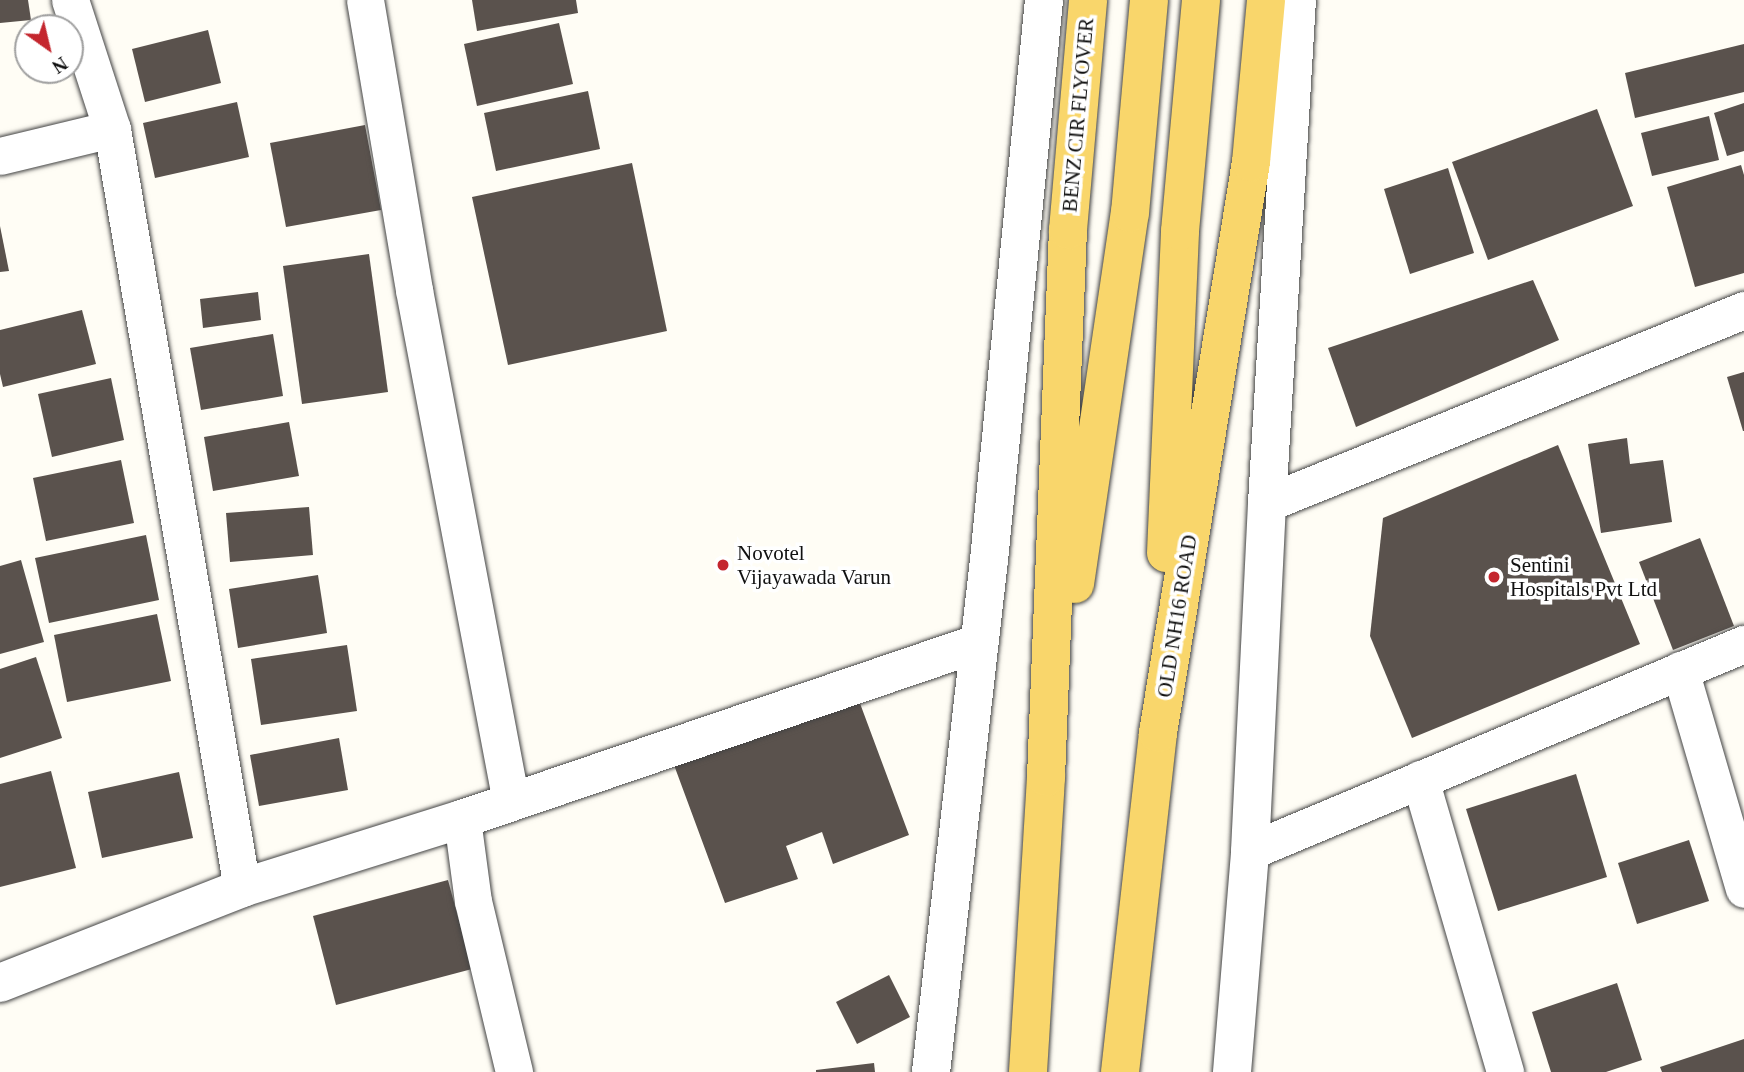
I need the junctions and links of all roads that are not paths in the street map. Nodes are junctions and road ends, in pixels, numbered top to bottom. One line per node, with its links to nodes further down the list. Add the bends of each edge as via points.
1 (70, 0): 9 (street)
2 (365, 0): 19 (street, via 414,290)
3 (1044, 0): 13 (street)
4 (1088, 0): 17 (main road, BENZ CIR FLYOVER, via 1068,230)
5 (1149, 0): 17 (main road, via 1130,213)
6 (1201, 0): 16 (main road, via 1180,231)
7 (1266, 0): 16 (main road, OLD NH16 ROAD, via 1251,162)
8 (1297, 0): 12 (street)
9 (112, 130): 10 (street); 22 (street)
10 (0, 156)
11 (1744, 310): 12 (street)
12 (1267, 503): 21 (street)
13 (979, 643): 19 (street); 26 (street)
14 (1744, 644): 15 (street)
15 (1680, 670): 18 (street); 23 (street)
16 (1158, 733): 28 (main road, OLD NH16 ROAD)
17 (1046, 777): 27 (main road)
18 (1420, 779): 21 (street); 30 (street)
19 (511, 802): 20 (street)
20 (462, 819): 22 (street); 25 (street, via 473,901)
21 (1250, 850): 29 (street)
22 (242, 888): 24 (street)
23 (1744, 889)
24 (0, 983)
25 (514, 1072)
26 (931, 1072)
27 (1028, 1072)
28 (1120, 1072)
29 (1232, 1072)
30 (1505, 1072)

